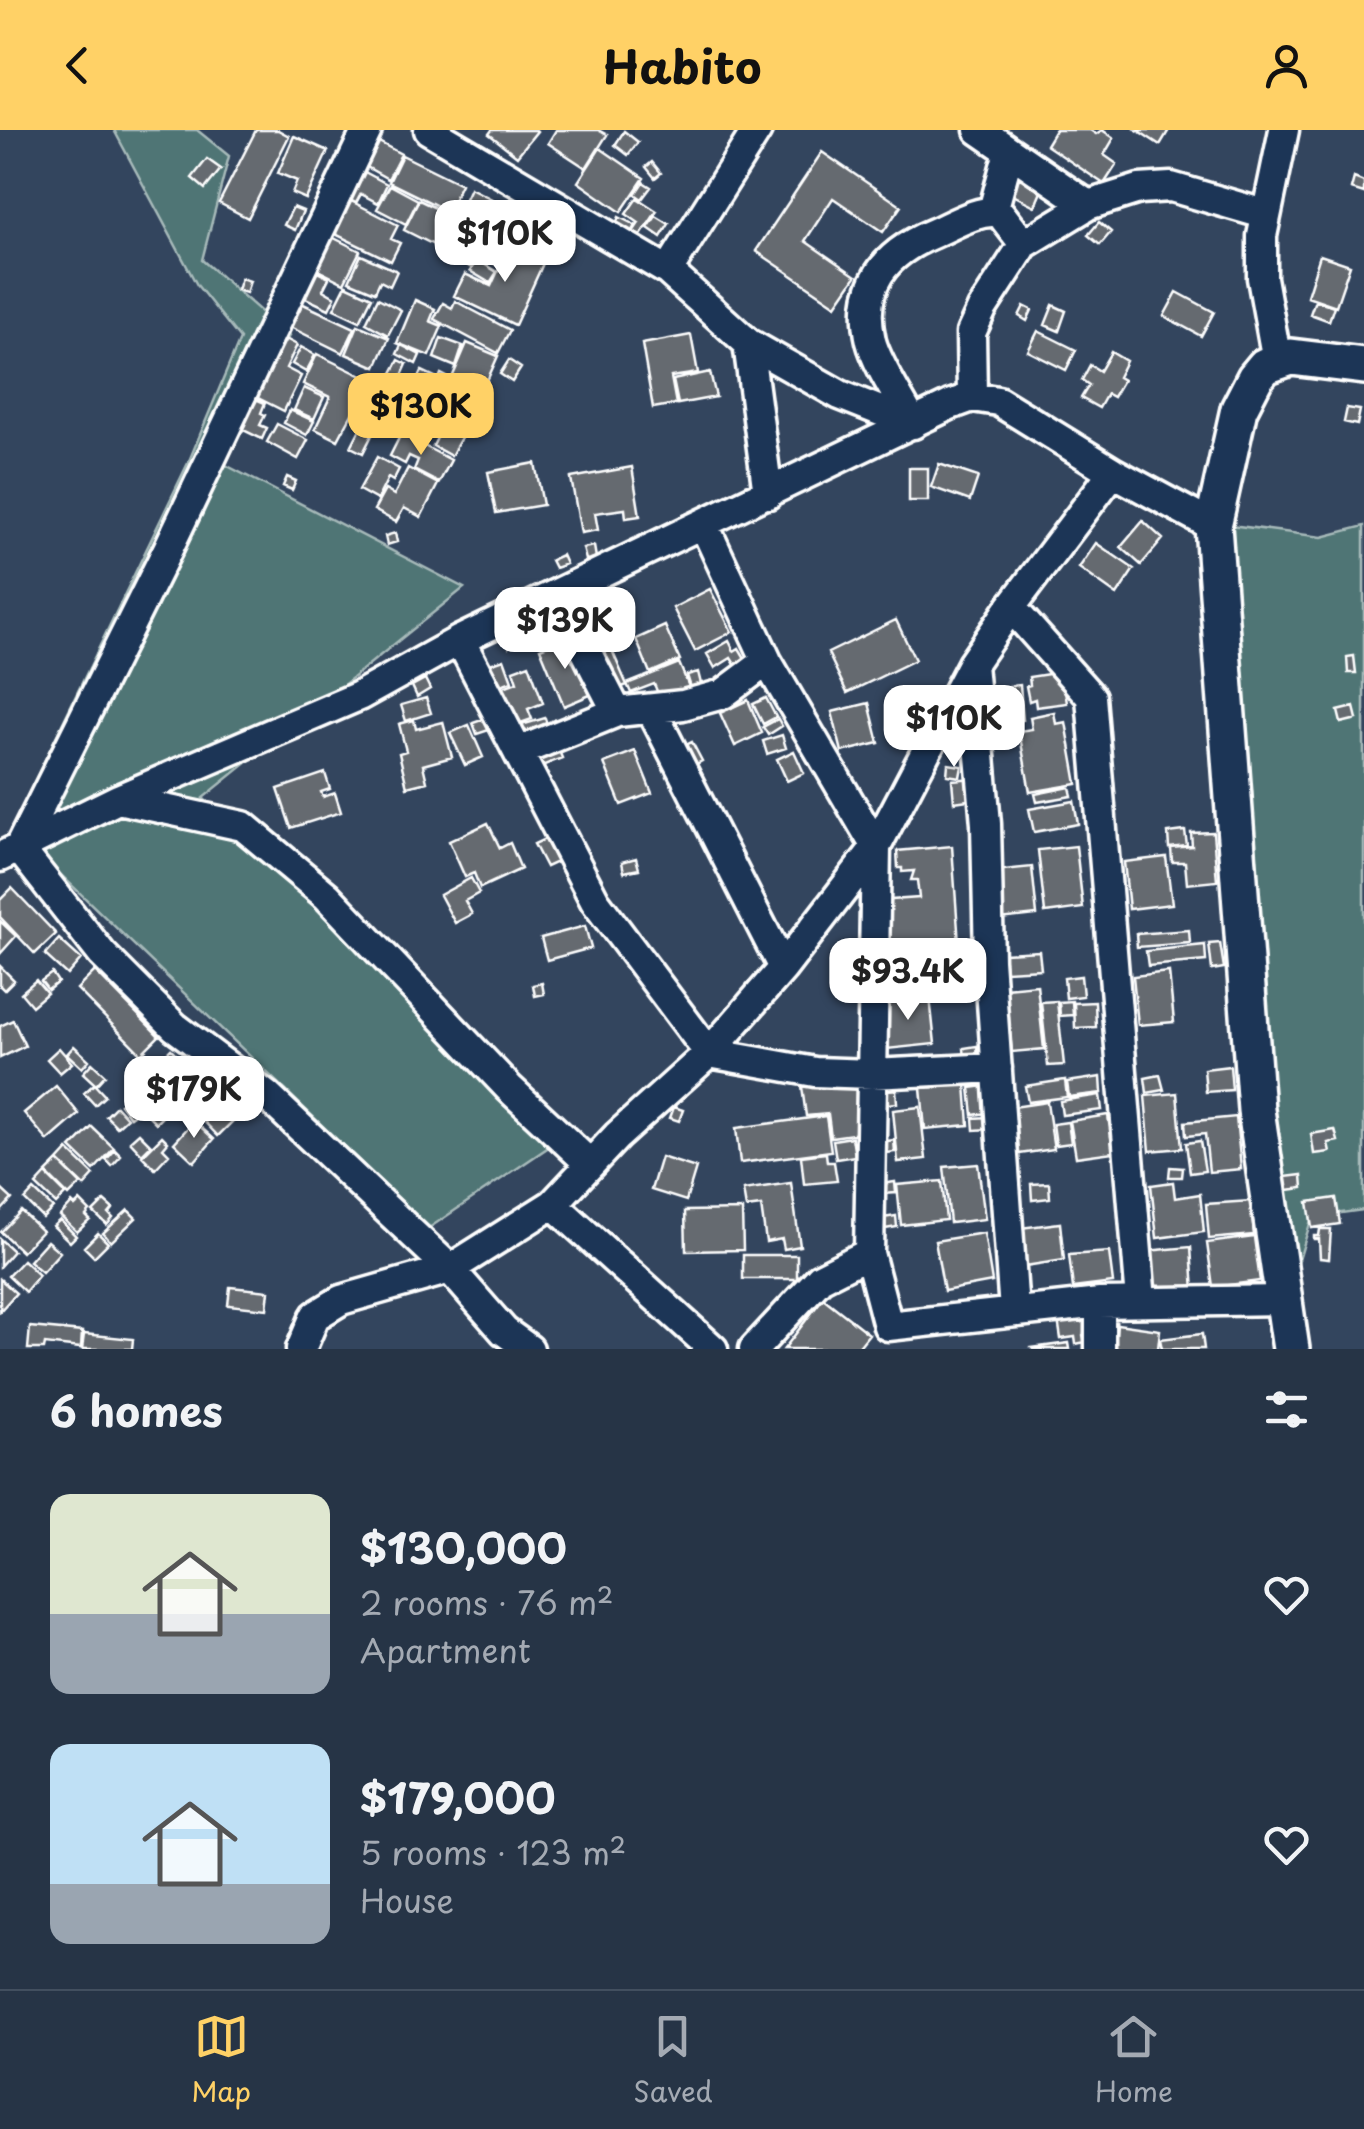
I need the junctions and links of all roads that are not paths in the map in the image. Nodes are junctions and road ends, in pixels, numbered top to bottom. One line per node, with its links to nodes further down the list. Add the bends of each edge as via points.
1 (367, 130): 31 (street, via 168,549)
2 (430, 130): 11 (street)
3 (758, 130): 11 (street)
4 (979, 130): 6 (street)
5 (1284, 130): 9 (street)
6 (1009, 152): 7 (street); 8 (street)
7 (1088, 204): 9 (street, via 1171,187); 10 (street)
8 (993, 211): 10 (street); 16 (street, via 914,241 879,269 868,298 871,342)
9 (1264, 214): 13 (street, via 1262,278)
10 (1024, 244): 15 (street, via 971,333)
11 (668, 271): 12 (street)
12 (748, 343): 16 (street, via 840,395); 18 (street)
13 (1277, 361): 14 (street, via 1292,356); 20 (street, via 1255,378 1239,408)
14 (1364, 366)
15 (972, 397): 16 (street); 17 (street, via 998,401)
16 (914, 424): 18 (street)
17 (1113, 472): 20 (street); 22 (street)
18 (768, 494): 19 (street)
19 (704, 524): 21 (street); 24 (street)
20 (1213, 526): 41 (street, via 1256,1110)
21 (557, 594): 23 (street); 27 (street)
22 (1011, 607): 25 (street); 40 (street, via 1091,697)
23 (460, 640): 28 (street); 29 (street, via 360,696)
24 (767, 661): 26 (street, via 723,694); 30 (street)
25 (972, 664): 30 (street); 34 (street)
26 (651, 708): 27 (street); 32 (street)
27 (616, 712): 28 (street)
28 (518, 752): 33 (street, via 595,901)
29 (118, 799): 31 (street); 36 (street, via 243,826 327,896)
30 (876, 847): 32 (street); 35 (street)
31 (10, 852): 39 (street, via 174,1028 267,1096)
32 (783, 968): 33 (street)
33 (708, 1053): 35 (street, via 816,1072); 36 (street)
34 (997, 1068): 35 (street); 43 (street)
35 (872, 1074): 38 (street)
36 (590, 1164): 37 (street)
37 (553, 1204): 39 (street); 46 (street)
38 (868, 1253): 43 (street, via 888,1326); 47 (street, via 820,1278)
39 (450, 1269): 44 (street, via 341,1300 315,1316); 45 (street, via 504,1331)
40 (1141, 1300): 41 (street); 42 (street)
41 (1284, 1300): 49 (street)
42 (1100, 1302): 43 (street); 48 (street)
43 (1014, 1311)
44 (301, 1349)
45 (529, 1349)
46 (712, 1349)
47 (754, 1349)
48 (1100, 1349)
49 (1291, 1349)

